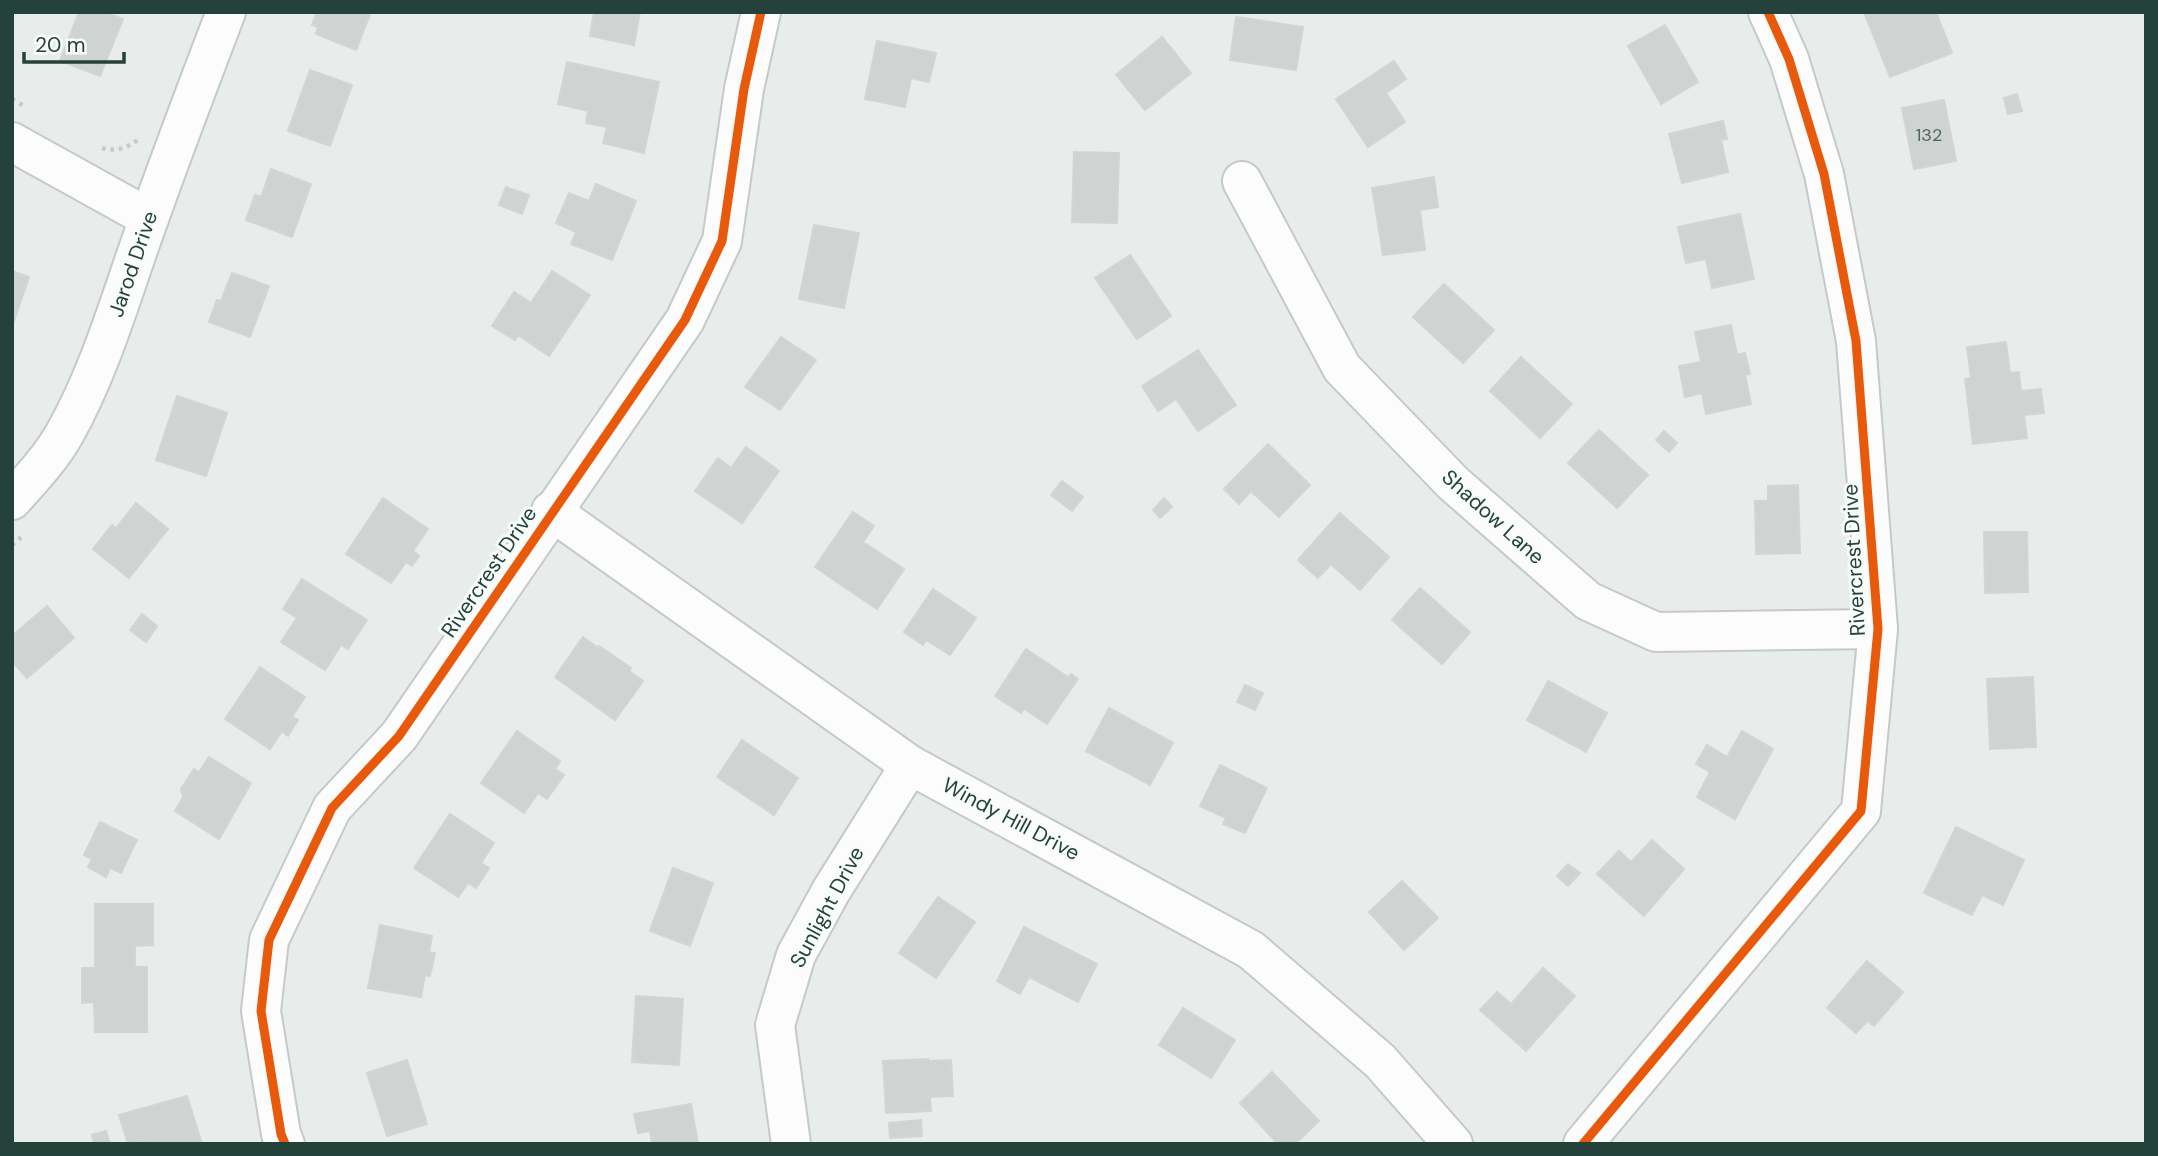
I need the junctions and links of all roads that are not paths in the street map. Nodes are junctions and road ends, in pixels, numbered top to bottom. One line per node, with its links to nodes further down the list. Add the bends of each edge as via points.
1 (226, 12): 6 (street, Jarod Drive)
2 (761, 12): 8 (street, Rivercrest Drive, via 744,89 722,241 685,320)
3 (1768, 12): 9 (street, Rivercrest Drive, via 1789,59 1824,174 1856,341)
4 (23, 127): 6 (street)
5 (1242, 181): 9 (street, Shadow Lane, via 1342,368 1453,483 1588,601 1656,632)
6 (149, 218): 7 (street, Jarod Drive, via 116,317 64,434)
7 (12, 500)
8 (551, 511): 10 (street, Windy Hill Drive); 11 (street, Rivercrest Drive, via 398,736 332,808 269,940 261,1011)
9 (1878, 629): 14 (street, Rivercrest Drive, via 1861,811)
10 (910, 765): 12 (street, Sunlight Drive, via 796,956 775,1025); 13 (street, Windy Hill Drive, via 1251,950 1380,1061)
11 (285, 1144)
12 (791, 1144)
13 (1453, 1144)
14 (1583, 1144)

